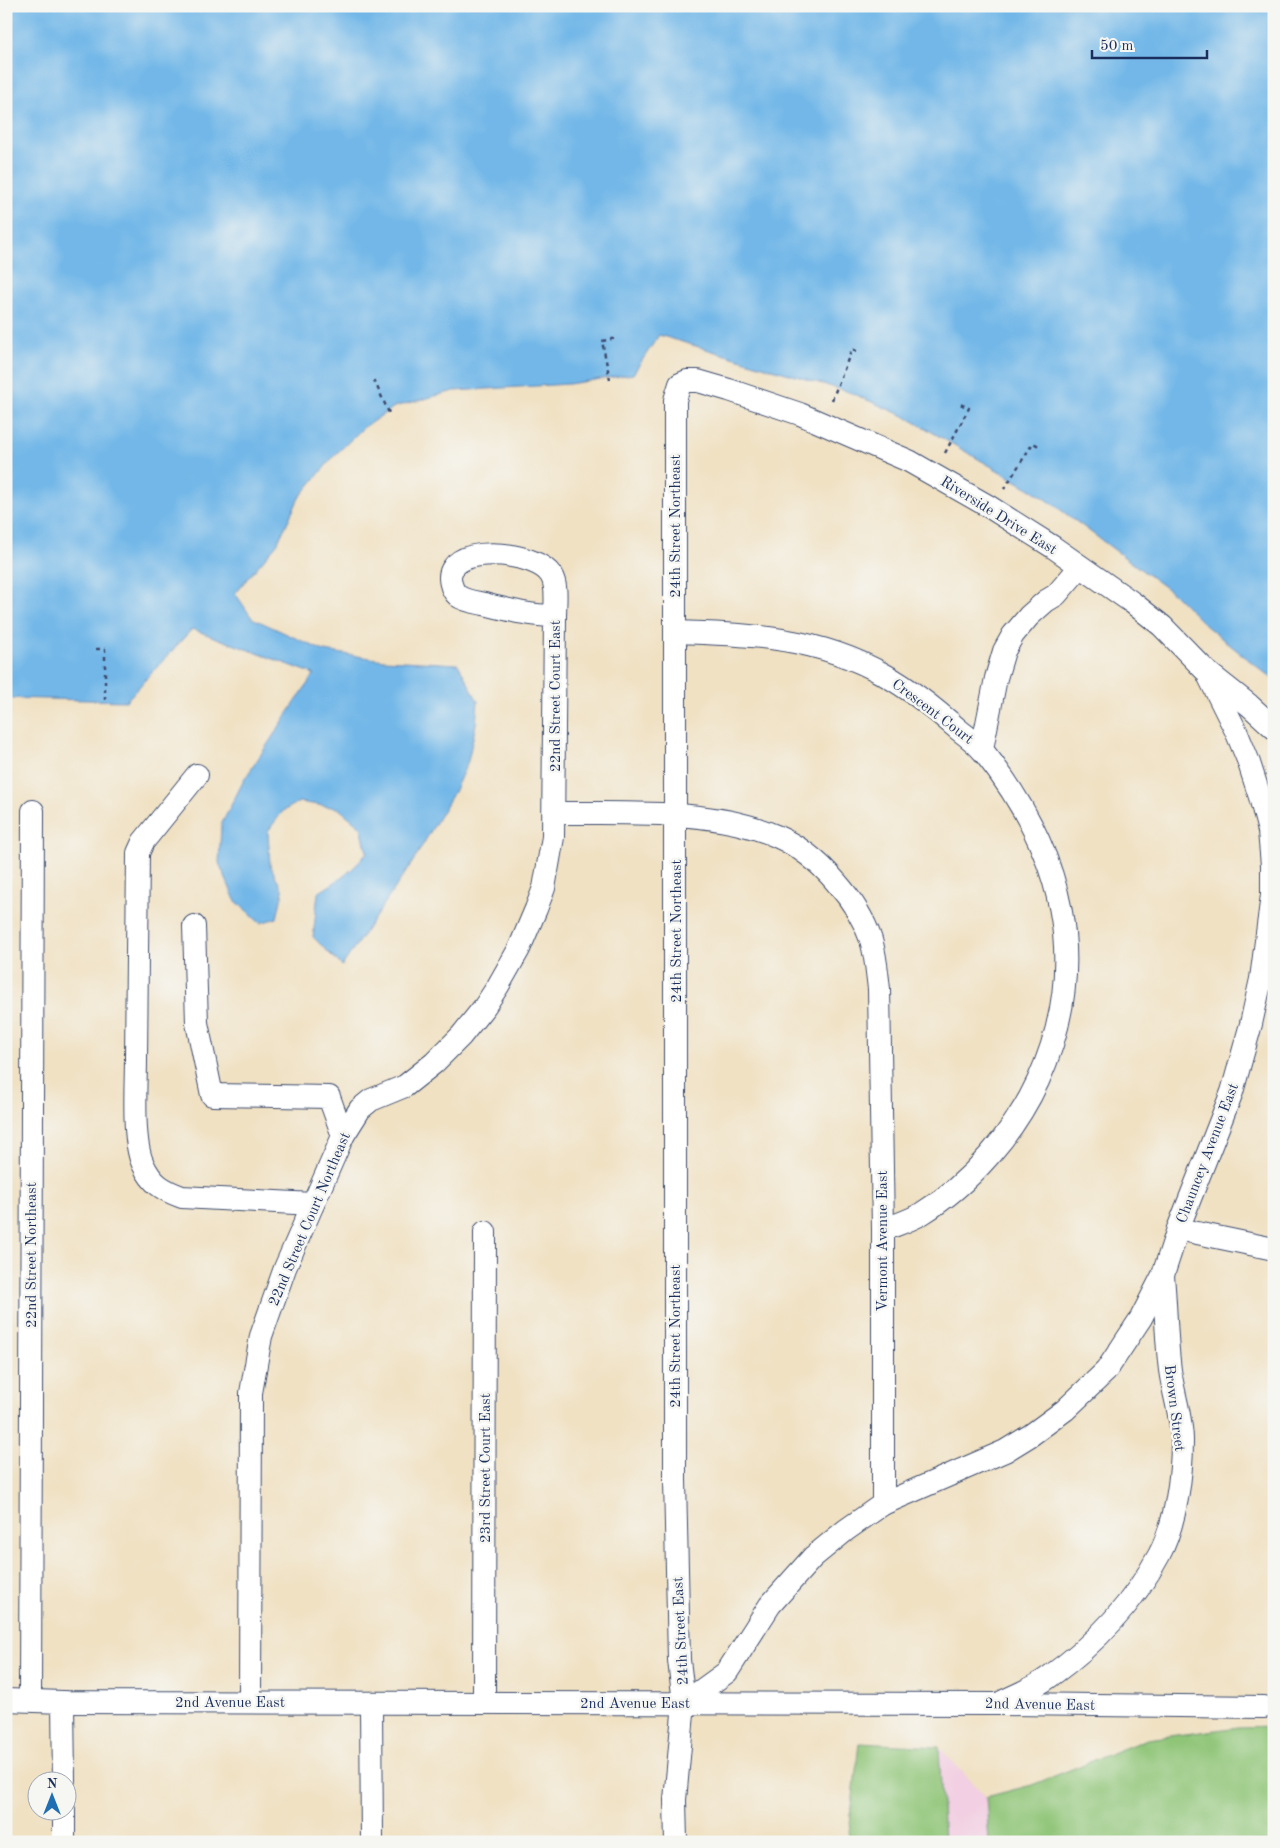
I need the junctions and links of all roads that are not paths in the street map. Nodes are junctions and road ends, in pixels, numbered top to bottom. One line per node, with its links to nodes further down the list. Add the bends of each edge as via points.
1 (680, 384): 2 (street, Riverside Drive East, via 698,381 729,390 800,414 909,461 988,506); 4 (street, 24th Street Northeast, via 675,400)
2 (1080, 566): 5 (street, Riverside Drive East, via 1162,626); 7 (street, Crescent Court, via 1056,596 1029,616 1004,651)
3 (556, 616): 3 (street, 22nd Street Court East, via 526,614 465,599 454,592 450,572 458,562 471,557 504,554 535,562 546,569 555,584); 10 (street, 22nd Street Court East)
4 (675, 632): 7 (street, Crescent Court, via 761,636 800,642 838,654 883,674 912,692); 11 (street, 24th Street Northeast)
5 (1206, 671): 6 (street, Riverside Drive East); 16 (street, Chauncey Avenue East, via 1239,738 1260,797 1268,831 1272,895 1261,979 1232,1092)
6 (1274, 728)
7 (982, 749): 15 (street, via 1034,828 1055,882 1066,942 1062,1003 1049,1056 1015,1124 978,1167 939,1201 920,1215)
8 (197, 775): 14 (street, via 143,842 138,853 136,1090 139,1154 150,1178 163,1190 182,1197)
9 (33, 811): 23 (street, 22nd Street Northeast)
10 (555, 813): 11 (street, Vermont Avenue East); 13 (street, 22nd Street Court Northeast, via 550,863 536,909 519,949 485,1006 434,1063 405,1086 371,1100 360,1110)
11 (676, 816): 15 (street, Vermont Avenue East, via 750,826 777,836 825,870 860,915 875,958 879,989); 20 (street, 24th Street Northeast)
12 (194, 926): 13 (street, via 197,1023 212,1095 329,1097)
13 (343, 1136): 14 (street, 22nd Street Court Northeast)
14 (313, 1204): 25 (street, 22nd Street Court Northeast, via 285,1268 261,1336 251,1393)
15 (883, 1230): 21 (street, Vermont Avenue East)
16 (1178, 1230): 18 (street); 19 (street, Chauncey Avenue East)
17 (485, 1232): 27 (street, 23rd Street Court East)
18 (1270, 1249)
19 (1163, 1276): 21 (street, Chauncey Avenue East, via 1141,1318 1106,1371 1065,1410 1005,1451); 29 (street, Brown Street, via 1170,1369 1182,1439 1181,1473 1160,1554 1133,1597 1089,1645 1048,1679)
20 (675, 1480): 28 (street, 24th Street East, via 679,1660)
21 (883, 1504): 28 (street, via 813,1557 770,1605 727,1672)
22 (6, 1700): 23 (street, 2nd Avenue East)
23 (30, 1700): 24 (street, 2nd Avenue East)
24 (63, 1702): 25 (street, 2nd Avenue East); 31 (street)
25 (250, 1702): 26 (street, 2nd Avenue East)
26 (371, 1703): 27 (street, 2nd Avenue East); 34 (street)
27 (484, 1704): 28 (street, 2nd Avenue East)
28 (684, 1704): 29 (street, 2nd Avenue East); 35 (street, 24th Street East, via 675,1800)
29 (999, 1704): 30 (street, 2nd Avenue East)
30 (1264, 1706)
31 (64, 1770)
32 (64, 1820): 33 (street)
33 (64, 1842)
34 (372, 1842)
35 (676, 1842)

